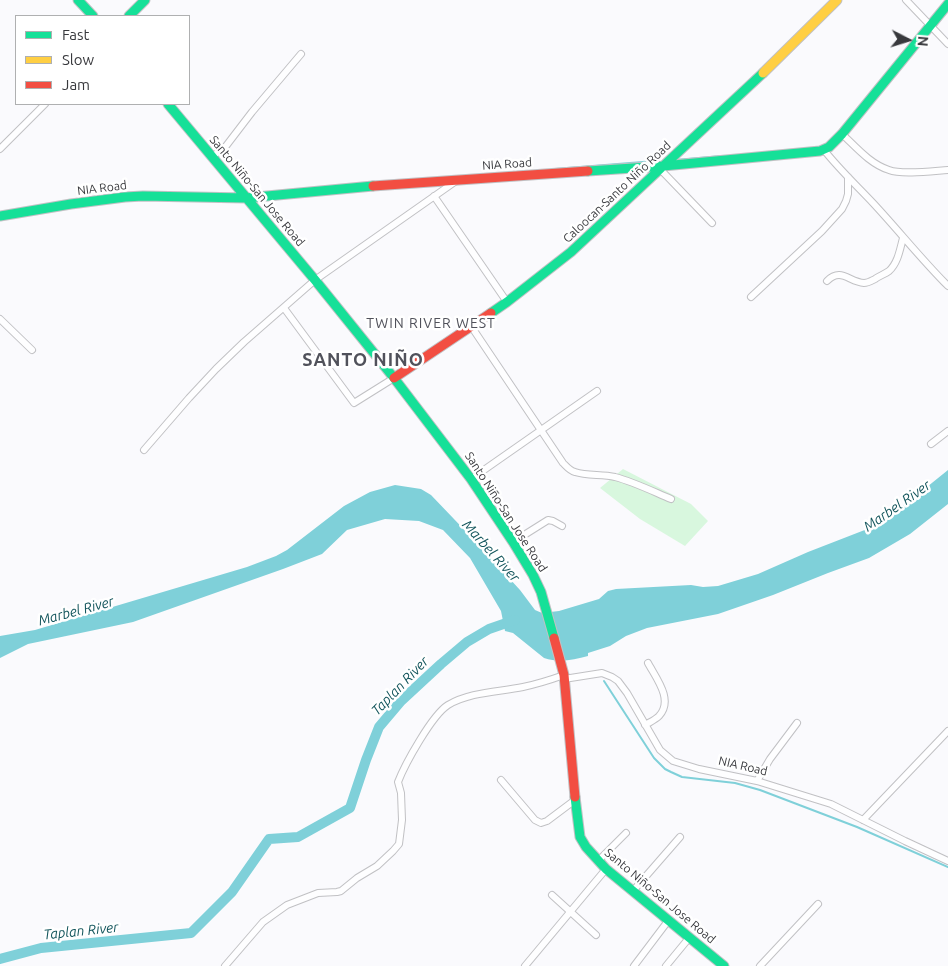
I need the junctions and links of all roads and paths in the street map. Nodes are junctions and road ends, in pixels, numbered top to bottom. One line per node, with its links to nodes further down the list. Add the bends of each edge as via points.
1 (78, 0): 6 (street)
2 (145, 0): 7 (street)
3 (836, 0): 17 (street, Caloocan-Santo Niño Road)
4 (906, 0): 8 (street)
5 (948, 4): 8 (street)
6 (92, 15)
7 (130, 15)
8 (930, 26): 9 (street); 13 (street)
9 (948, 44)
10 (301, 54): 16 (street, via 226,146)
11 (44, 105): 14 (street)
12 (169, 105): 16 (street, Santo Niño-San Jose Road)
13 (842, 134): 15 (street); 18 (street, via 872,161 889,170)
14 (0, 149)
15 (824, 150): 17 (street, NIA Road); 19 (street)
16 (212, 157): 22 (street, Santo Niño-San Jose Road)
17 (662, 167): 20 (street, NIA Road); 24 (street); 30 (street, Caloocan-Santo Niño Road, via 571,252)
18 (948, 170)
19 (848, 177): 25 (street); 29 (street, via 848,194 842,209)
20 (458, 181): 21 (street); 22 (street, NIA Road)
21 (434, 196): 26 (street); 30 (street)
22 (246, 198): 23 (street, NIA Road, via 126,197); 26 (street, Santo Niño-San Jose Road)
23 (0, 216)
24 (712, 223)
25 (903, 238): 27 (street, via 889,271 872,281 864,283 839,275); 28 (street)
26 (315, 280): 31 (street); 35 (street, Santo Niño-San Jose Road)
27 (827, 282)
28 (948, 286)
29 (751, 298)
30 (506, 302): 33 (street, Caloocan-Santo Niño Road)
31 (284, 308): 35 (street, via 354,403); 40 (street, via 216,369)
32 (0, 319): 34 (street)
33 (471, 326): 35 (street, Caloocan-Santo Niño Road); 37 (street)
34 (32, 350)
35 (394, 378): 41 (street, Santo Niño-San Jose Road)
36 (597, 391): 37 (street)
37 (542, 430): 41 (street); 42 (street, via 569,470 614,477)
38 (948, 431): 39 (street)
39 (931, 444)
40 (144, 450)
41 (471, 479): 44 (street, Santo Niño-San Jose Road)
42 (670, 499)
43 (562, 526): 44 (street, via 548,520)
44 (514, 542): 46 (street, Santo Niño-San Jose Road, via 545,605)
45 (648, 663): 48 (street, via 664,692 665,701 659,716)
46 (564, 677): 48 (street, NIA Road, via 607,674 623,687); 52 (street, Santo Niño-San Jose Road); 66 (street, NIA Road, via 466,698 436,716 398,782 402,820 398,844 393,852 341,891 318,893 287,905 263,922)
47 (797, 722): 51 (street)
48 (645, 725): 51 (street, NIA Road, via 660,750 673,760)
49 (948, 731): 53 (street)
50 (501, 780): 52 (street, via 541,823)
51 (757, 781): 53 (street, NIA Road, via 831,804)
52 (575, 800): 57 (street, Santo Niño-San Jose Road, via 580,837)
53 (863, 820): 56 (street, NIA Road)
54 (626, 833): 57 (street)
55 (680, 836): 59 (street)
56 (948, 860)
57 (598, 861): 58 (street, Santo Niño-San Jose Road)
58 (606, 869): 59 (street, Santo Niño-San Jose Road); 62 (street)
59 (632, 891): 63 (street, Santo Niño-San Jose Road)
60 (552, 894): 62 (street)
61 (818, 904): 71 (street)
62 (570, 912): 64 (street); 67 (street)
63 (668, 920): 65 (street, Santo Niño-San Jose Road); 68 (street)
64 (596, 935)
65 (689, 938): 69 (street); 70 (street, Santo Niño-San Jose Road)
66 (225, 966)
67 (525, 966)
68 (634, 966)
69 (666, 966)
70 (724, 966)
71 (760, 966)

